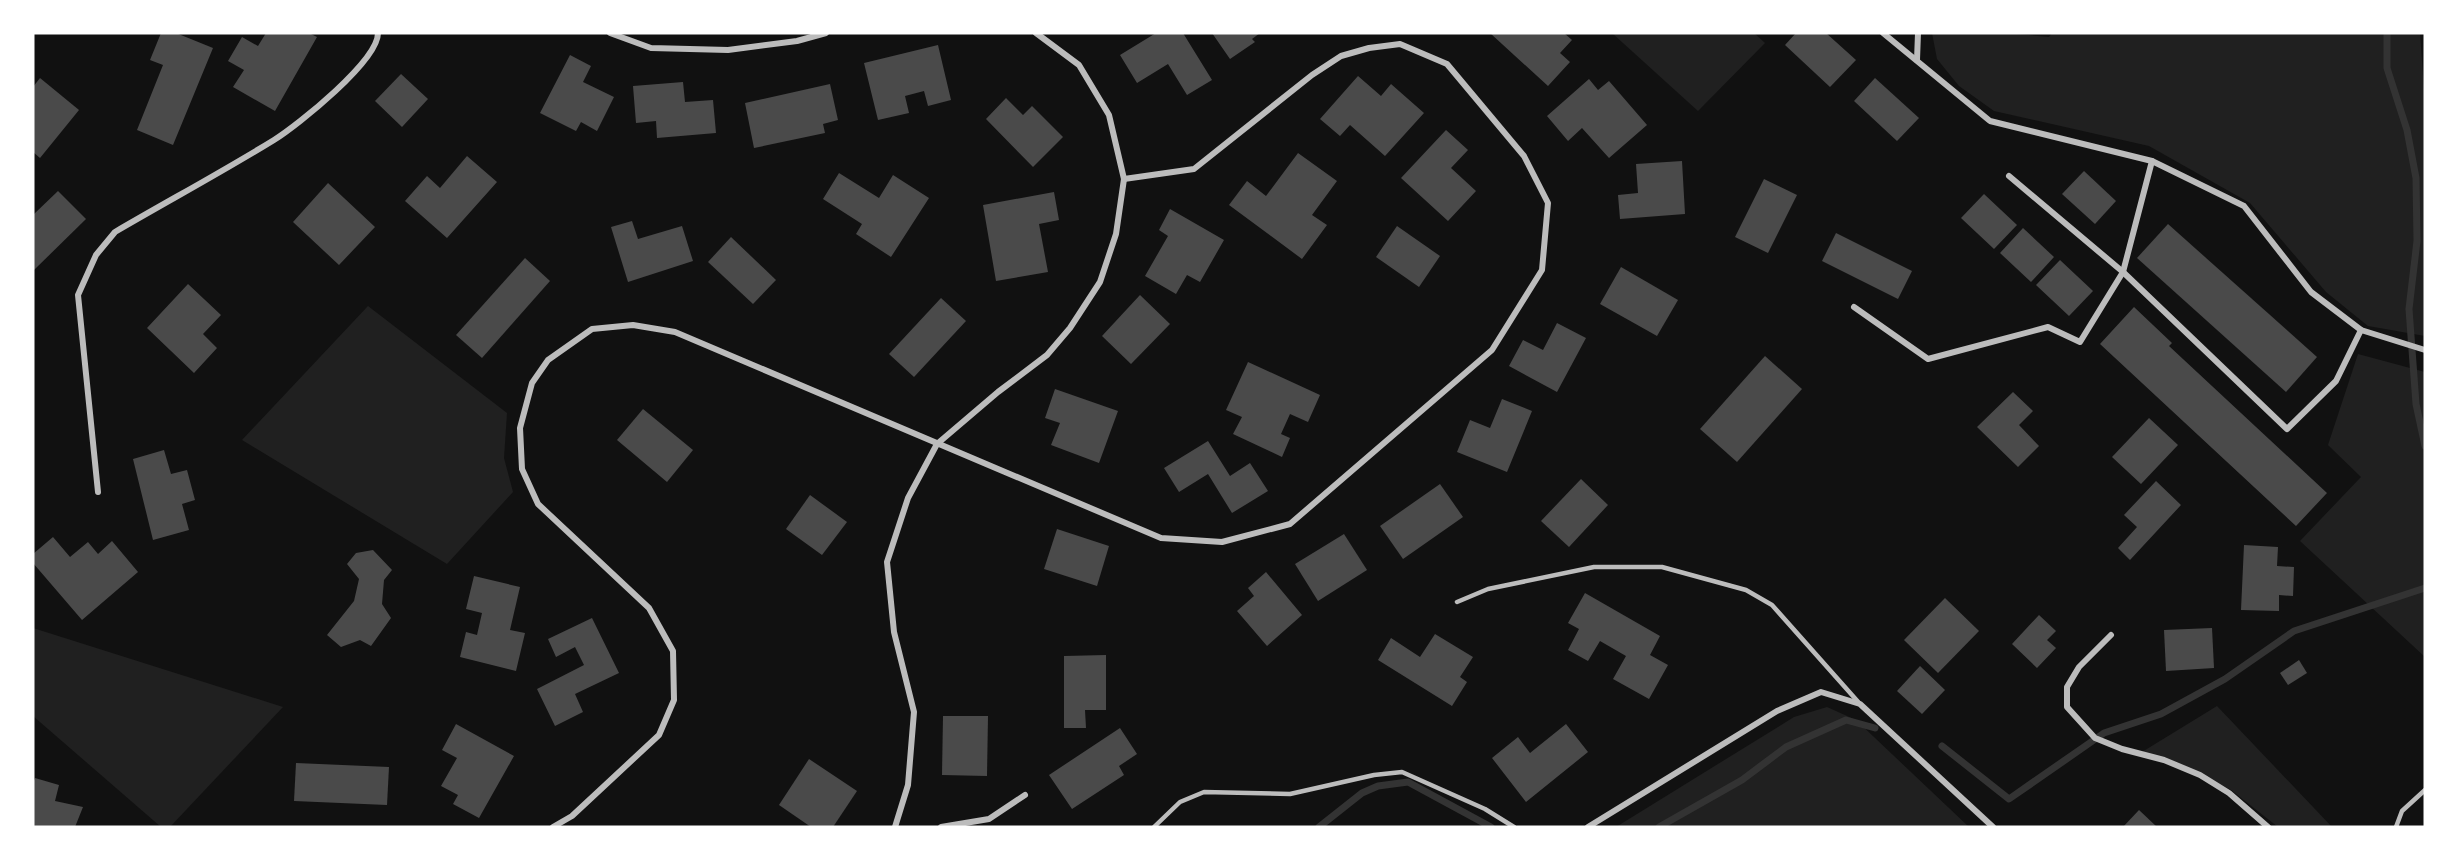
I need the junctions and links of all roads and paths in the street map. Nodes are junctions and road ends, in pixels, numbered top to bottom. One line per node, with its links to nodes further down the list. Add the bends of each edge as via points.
1 (378, 33): 16 (street, via 364,64 317,106 276,138 115,232 96,255 78,295)
2 (610, 33): 3 (street, via 651,48 728,50 798,41)
3 (826, 33)
4 (1036, 33): 10 (street, via 1079,65 1108,115)
5 (1883, 33): 7 (street)
6 (1918, 33): 7 (street)
7 (1917, 60): 8 (street, via 1990,121)
8 (2152, 160): 11 (street); 13 (street, via 2244,206 2311,292)
9 (2009, 176): 11 (street)
10 (1124, 179): 15 (street, via 1116,234 1100,282 1070,328 1047,355); 15 (street, via 1194,169 1341,56 1400,44 1447,64 1524,156 1548,203 1542,270 1492,350 1290,524 1222,542 1161,538)
11 (2123, 272): 12 (street, via 2080,342 2048,327 1928,360); 13 (street, via 2287,429 2336,381)
12 (1854, 307)
13 (2361, 330): 14 (street)
14 (2425, 350)
15 (938, 444): 22 (street, via 675,332 633,325 592,329 548,360 532,383 520,428 522,469 538,504 649,608 673,651 674,700 659,735 572,816); 23 (street, via 908,498 887,562 894,632 914,712 908,785)
16 (98, 492)
17 (1457, 602): 19 (lane, via 1488,589 1594,567 1662,567 1746,590 1772,605)
18 (2111, 635): 29 (street, via 2079,666 2067,687 2067,706 2095,738 2200,776 2229,793)
19 (1860, 704): 27 (street, via 1821,692 1777,711); 28 (street)
20 (2425, 790): 30 (lane, via 2402,811)
21 (1025, 795): 24 (street, via 989,819)
22 (554, 827)
23 (895, 827)
24 (941, 827)
25 (1154, 827): 26 (lane, via 1180,802 1204,792 1290,794 1374,774 1402,772 1485,808)
26 (1514, 827)
27 (1588, 827)
28 (1993, 827)
29 (2268, 827)
30 (2396, 827)

